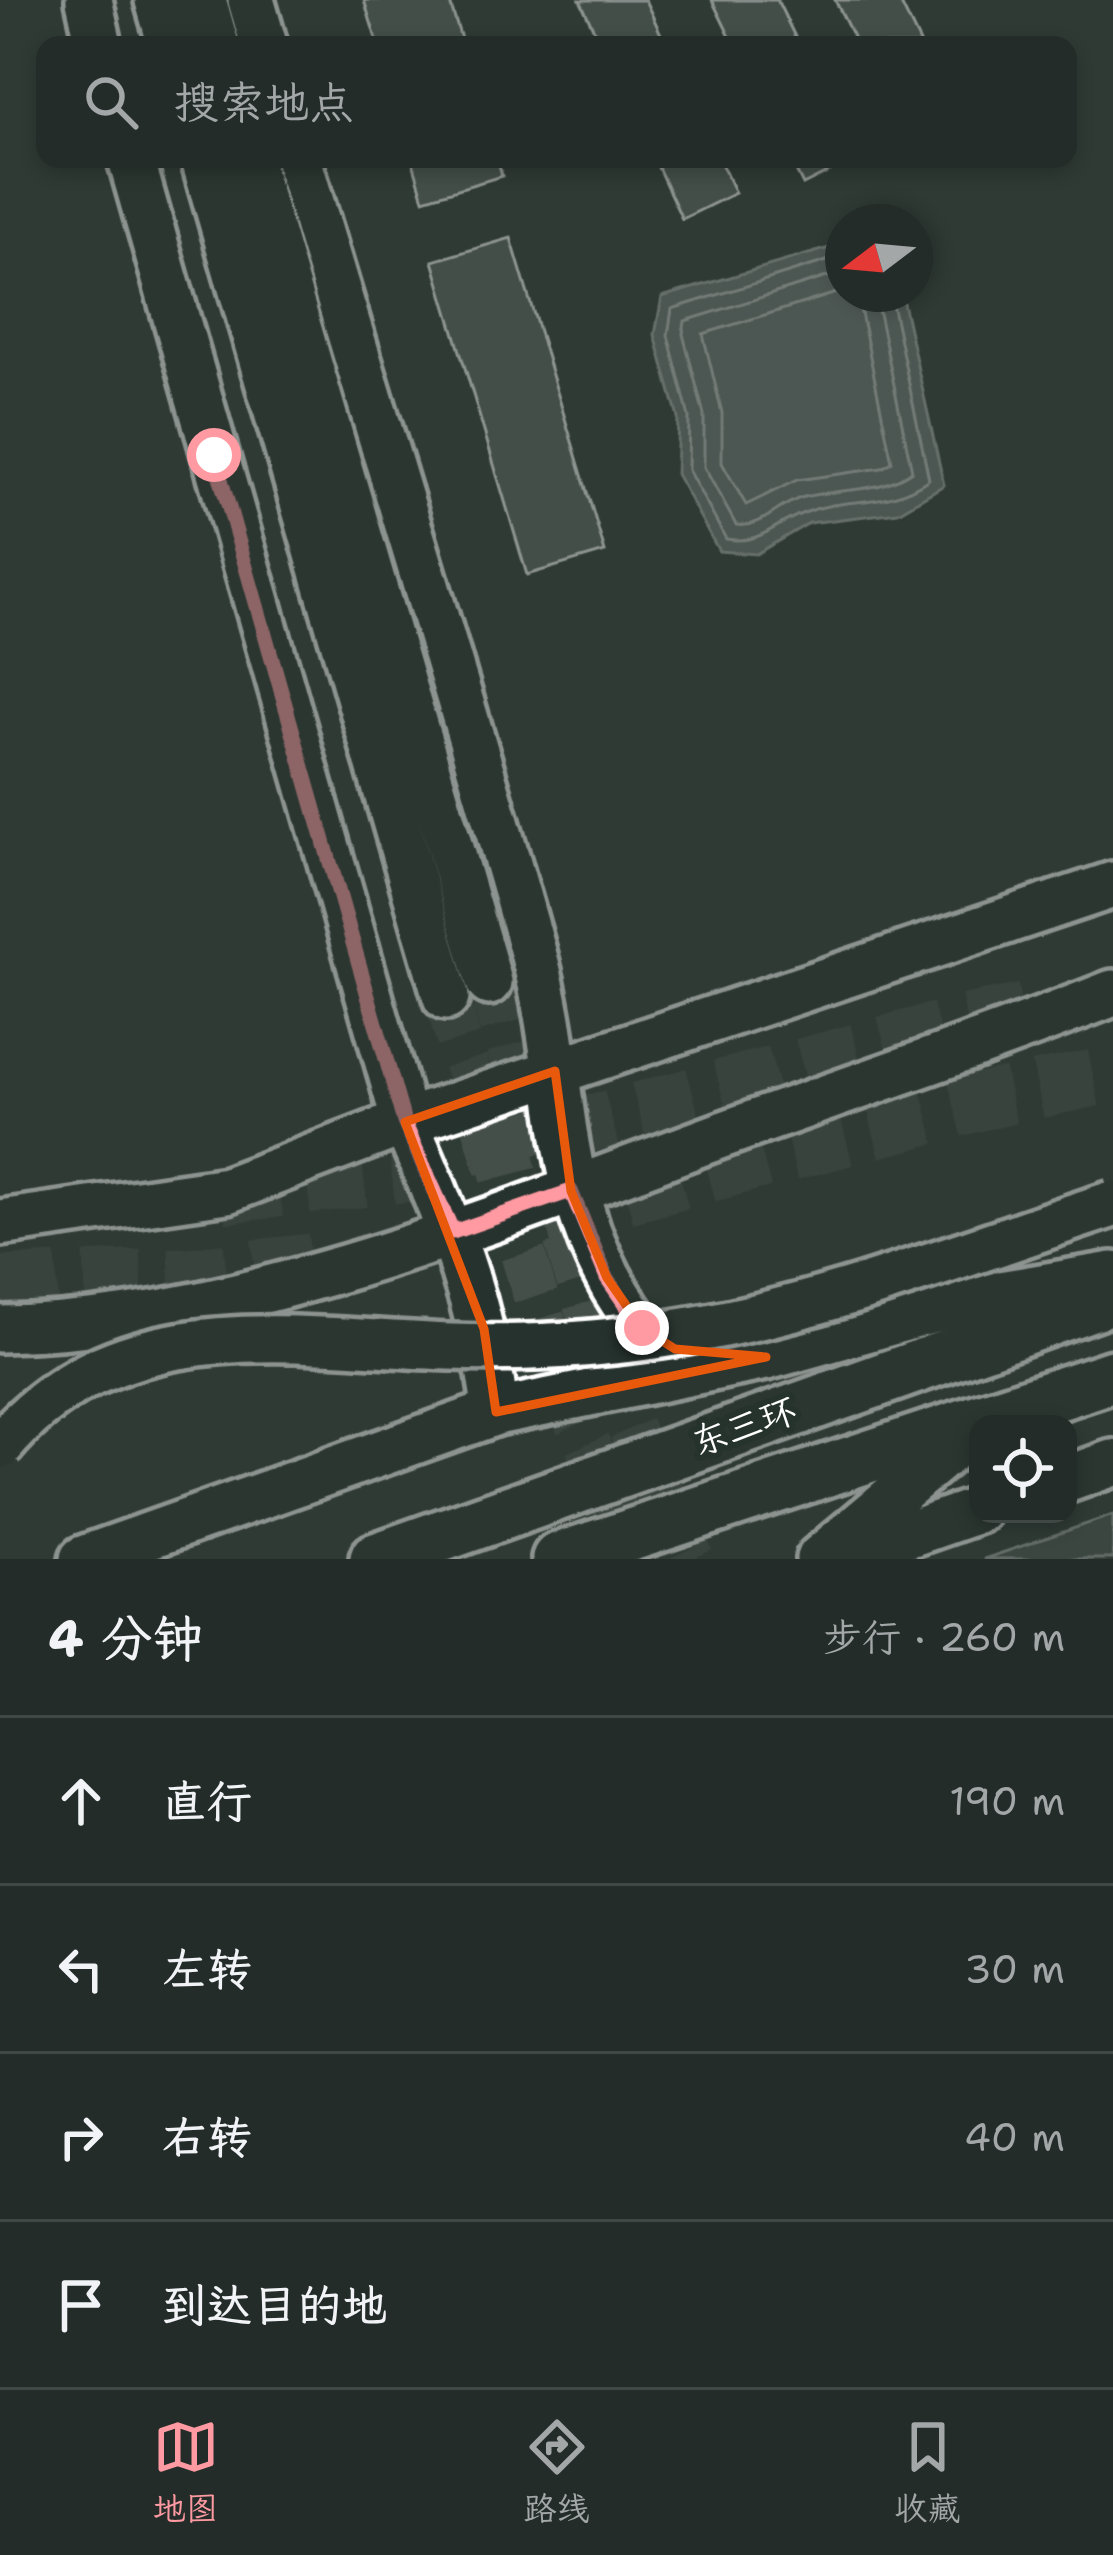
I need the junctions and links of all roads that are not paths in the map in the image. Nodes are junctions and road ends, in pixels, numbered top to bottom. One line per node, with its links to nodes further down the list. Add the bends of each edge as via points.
1 (89, 0): 5 (street)
2 (158, 0): 6 (street)
3 (203, 0): 7 (street)
4 (251, 0): 8 (street)
5 (96, 36)
6 (168, 36)
7 (213, 36)
8 (261, 36)
9 (134, 168): 18 (street)
10 (207, 168): 16 (street)
11 (252, 168): 14 (street)
12 (301, 168): 17 (street, via 535,958)
13 (1113, 885): 17 (street)
14 (489, 982)
15 (1113, 993): 20 (street)
16 (446, 997)
17 (555, 1071): 18 (street); 20 (street)
18 (404, 1122): 22 (street, via 226,1190); 23 (street)
19 (1113, 1185): 27 (street, via 722,1317)
20 (571, 1191): 23 (street); 27 (street, via 607,1278)
21 (1113, 1204): 34 (street, bridge, via 822,1297 688,1330 524,1348 231,1338 160,1348 55,1393)
22 (0, 1223)
23 (453, 1232): 26 (street, via 222,1299 84,1328); 30 (street, via 484,1329)
24 (1113, 1275): 28 (street, via 976,1298)
25 (1113, 1297): 39 (main road, 东三环)
26 (0, 1328)
27 (642, 1328): 28 (street, via 675,1348)
28 (766, 1357): 30 (street)
29 (1113, 1376): 31 (main road, 东三环)
30 (496, 1412): 38 (street)
31 (1002, 1415)
32 (969, 1426): 40 (main road, 东三环)
33 (969, 1433): 41 (street)
34 (0, 1447)
35 (1113, 1463): 36 (street)
36 (1077, 1476)
37 (969, 1513): 42 (street)
38 (82, 1559)
39 (376, 1559)
40 (558, 1559)
41 (819, 1559)
42 (838, 1559)

